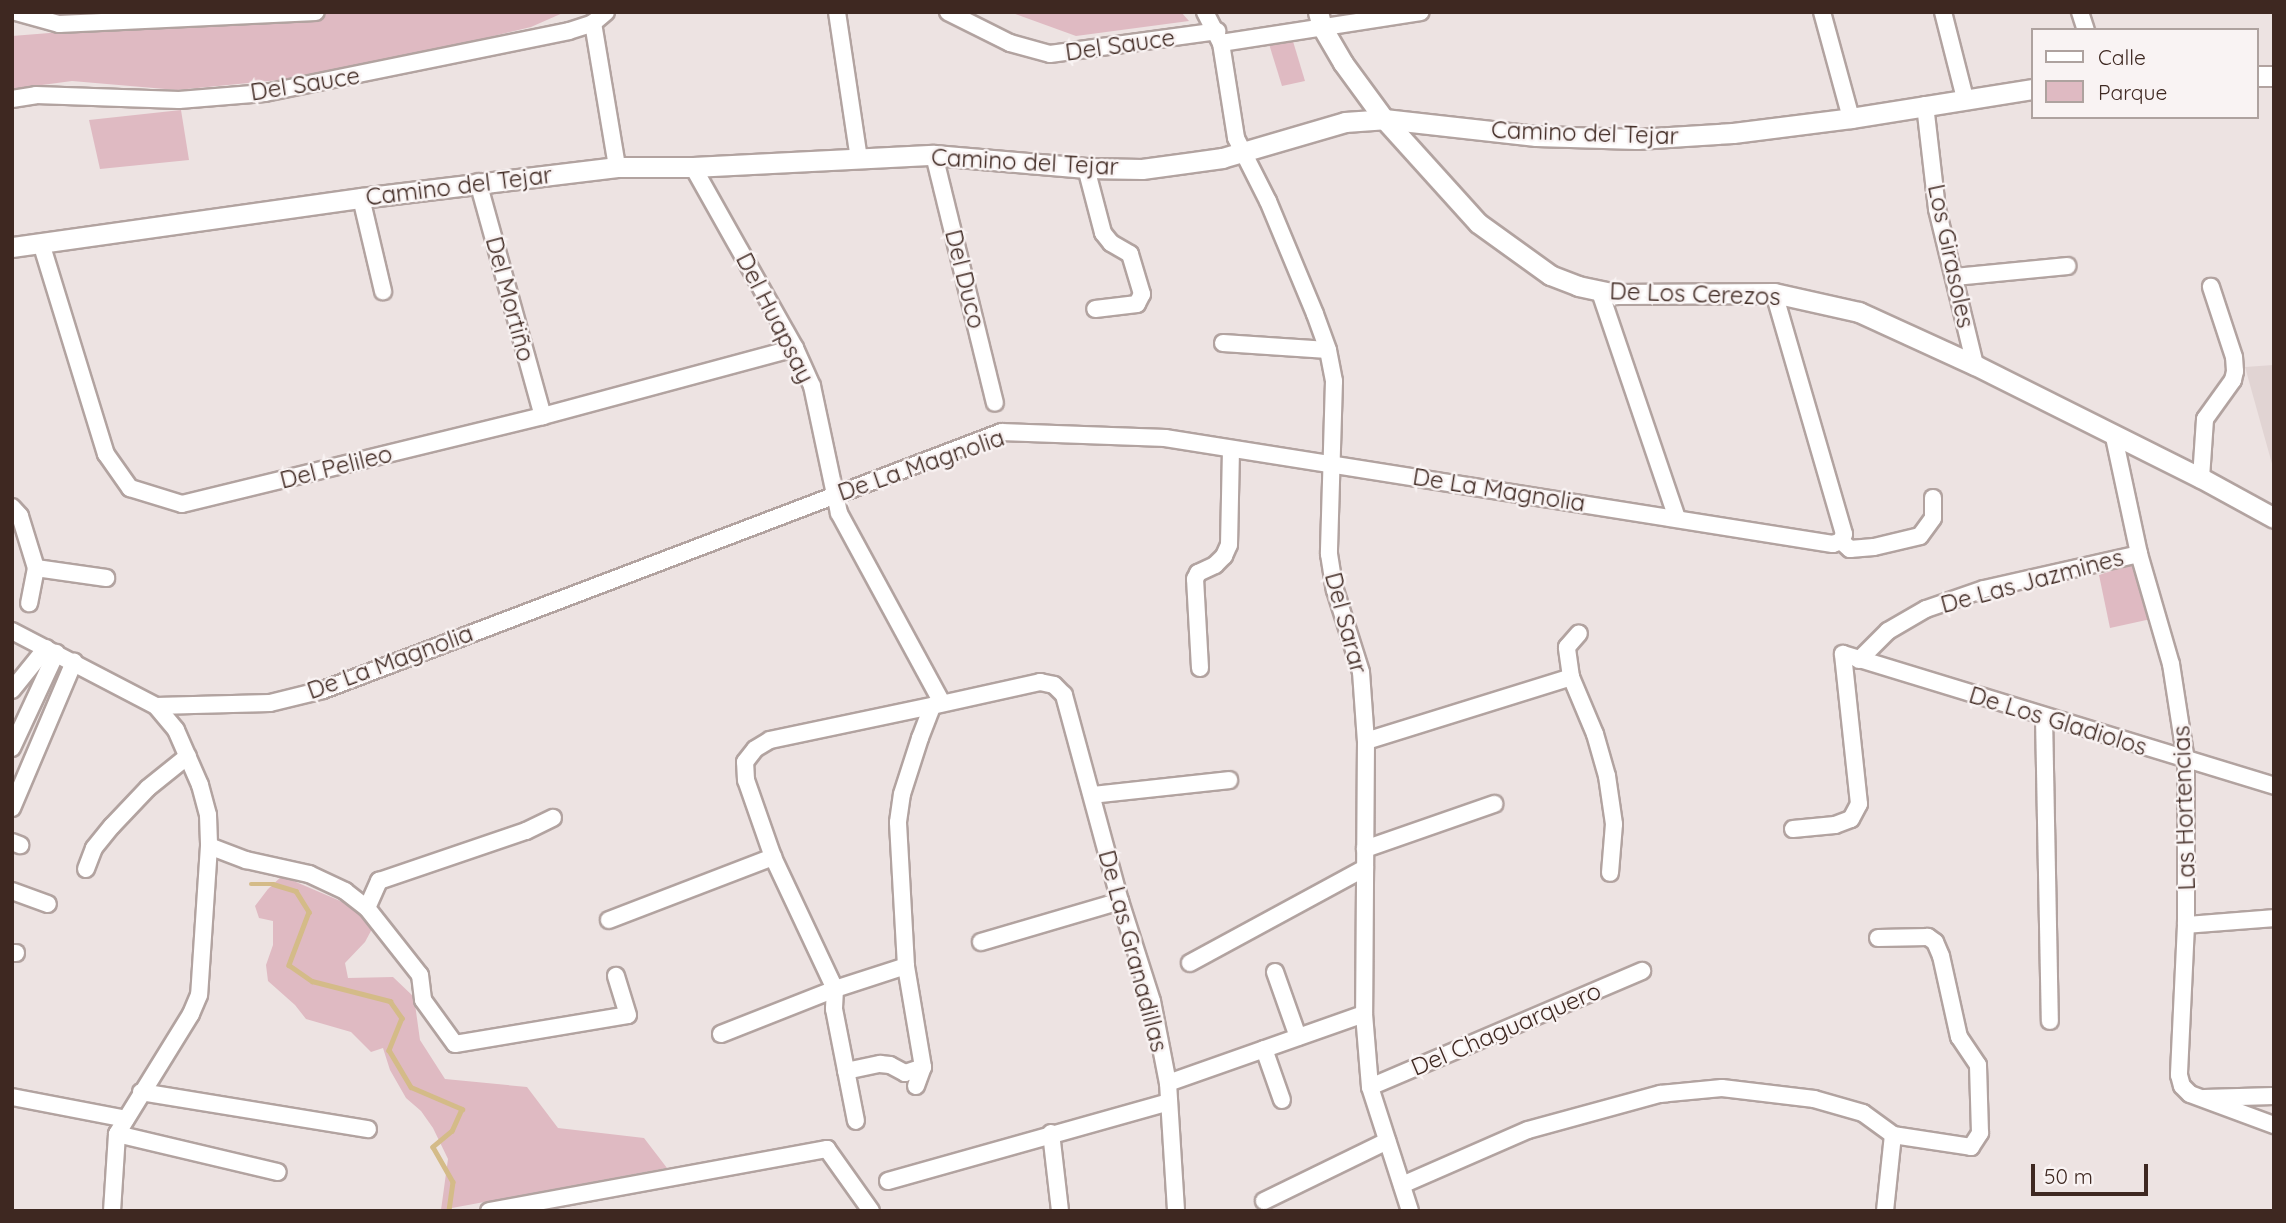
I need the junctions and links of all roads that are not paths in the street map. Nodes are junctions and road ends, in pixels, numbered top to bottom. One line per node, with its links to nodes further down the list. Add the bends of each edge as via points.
1 (16, 12): 2 (street, via 59,24)
2 (316, 12)
3 (607, 12): 11 (street)
4 (837, 12): 21 (street)
5 (948, 12): 12 (street, Del Sauce, via 1010,43 1050,54)
6 (1205, 12): 12 (street, Del Sarar)
7 (1421, 12): 10 (street, Del Sauce)
8 (1822, 12): 17 (street)
9 (1943, 12): 14 (street)
10 (1320, 20): 12 (street, Del Sauce); 18 (street, De Los Cerezos)
11 (593, 23): 15 (street, Del Sauce, via 265,93 180,100 36,95); 22 (street)
12 (1219, 37): 19 (street, Del Sarar, via 1231,120)
13 (2030, 89): 14 (street, Camino del Tejar)
14 (1965, 98): 16 (street, Camino del Tejar)
15 (12, 99)
16 (1925, 105): 17 (street, Camino del Tejar); 30 (street, Los Girasoles, via 1937,209)
17 (1851, 118): 18 (street, Camino del Tejar, via 1637,139 1536,136)
18 (1384, 120): 19 (street, Camino del Tejar, via 1345,122); 33 (street, De Los Cerezos, via 1454,199 1500,242 1550,275)
19 (1243, 152): 24 (street, Camino del Tejar, via 1155,167); 38 (street, Del Sarar, via 1268,201)
20 (934, 155): 21 (street, Camino del Tejar); 24 (street, Camino del Tejar); 40 (street, Del Duco)
21 (859, 159): 23 (street, Camino del Tejar)
22 (617, 167): 23 (street, Camino del Tejar); 25 (street, Camino del Tejar)
23 (693, 167): 37 (street, Del Huapsay)
24 (1086, 168): 35 (street, via 1103,233 1130,254 1142,293 1137,304)
25 (478, 182): 26 (street, Camino del Tejar); 41 (street, Del Mortiño)
26 (361, 198): 27 (street, Camino del Tejar); 32 (street)
27 (41, 243): 28 (street, Camino del Tejar); 41 (street, Del Pelileo, via 106,454 130,488 153,498 182,504)
28 (12, 247)
29 (2067, 267): 30 (street)
30 (1955, 277): 39 (street, Los Girasoles)
31 (2211, 287): 45 (street, via 2235,371 2205,419)
32 (383, 291)
33 (1600, 292): 34 (street, De Los Cerezos); 49 (street)
34 (1774, 293): 39 (street, De Los Cerezos, via 1859,312); 51 (street, via 1844,534)
35 (1095, 309)
36 (1223, 343): 38 (street)
37 (796, 348): 41 (street, Del Pelileo); 46 (street, Del Huapsay, via 812,386)
38 (1328, 350): 44 (street, Del Sarar, via 1334,381)
39 (1975, 365): 42 (street, De Los Cerezos)
40 (995, 402)
41 (543, 416)
42 (2114, 437): 45 (street, De Los Cerezos); 52 (street, Las Hortencias)
43 (1231, 449): 44 (street, De La Magnolia); 46 (street, De La Magnolia, via 1165,438 1002,432); 61 (street, via 1229,545 1224,556 1195,579)
44 (1333, 463): 49 (street, De La Magnolia); 67 (street, Del Sarar, via 1331,573 1361,672)
45 (2201, 478): 50 (street, De Los Cerezos)
46 (835, 495): 64 (street, Del Huapsay, via 848,533); 65 (street, De La Magnolia, via 323,690 270,703)
47 (1933, 498): 51 (street, De La Magnolia, via 1933,518 1920,536 1850,549)
48 (12, 507): 53 (street, via 20,516)
49 (1677, 518): 51 (street, De La Magnolia, via 1833,544)
50 (2274, 518)
51 (1841, 541)
52 (2139, 554): 59 (street, De Las Jazmines, via 1978,591 1926,609 1888,631); 70 (street, Las Hortencias, via 2171,664)
53 (36, 568): 54 (street); 55 (street)
54 (106, 578)
55 (29, 603)
56 (12, 631): 58 (street)
57 (1578, 633): 62 (street, via 1567,647)
58 (50, 650): 60 (street); 63 (street); 68 (street)
59 (1859, 660): 66 (street, De Los Gladiolos); 77 (street, De Los Gladiolos, via 1843,654 1859,804 1851,819)
60 (74, 662): 65 (street); 75 (street)
61 (1200, 668)
62 (1572, 677): 67 (street); 83 (street, via 1607,776 1614,824)
63 (12, 690)
64 (937, 704): 73 (street, De Las Granadillas, via 1040,682 1054,685 1064,695); 80 (street, via 770,740 755,749 744,762 746,780); 94 (street, via 902,794 898,822)
65 (156, 706): 69 (street, via 176,730)
66 (2044, 717): 70 (street, De Los Gladiolos); 100 (street)
67 (1366, 741): 79 (street, Del Sarar)
68 (12, 748)
69 (188, 756): 78 (street, via 204,799); 82 (street, via 148,788 112,826 94,848)
70 (2186, 761): 72 (street, De Los Gladiolos); 90 (street, Las Hortencias)
71 (1230, 780): 73 (street)
72 (2274, 786)
73 (1091, 795): 85 (street, De Las Granadillas)
74 (1494, 804): 79 (street)
75 (12, 808)
76 (553, 818): 87 (street, via 379,881)
77 (1793, 829)
78 (209, 845): 87 (street, via 246,860 309,874 345,891); 109 (street, via 197,1000)
79 (1365, 849): 81 (street, Del Sarar)
80 (773, 858): 89 (street); 98 (street)
81 (1365, 868): 93 (street); 99 (street, Del Sarar)
82 (86, 869)
83 (1610, 873)
84 (12, 891): 86 (street)
85 (1120, 901): 92 (street); 106 (street, De Las Granadillas, via 1152,1001)
86 (48, 904)
87 (367, 908): 97 (street, via 419,975 423,1000 455,1044 628,1015)
88 (2274, 918): 90 (street)
89 (609, 920)
90 (2186, 925): 112 (street, Las Hortencias, via 2179,1075 2182,1086)
91 (1878, 938): 121 (street, via 1928,937 1936,942 1959,1037 1978,1065 1980,1133 1971,1147)
92 (981, 942)
93 (1190, 963)
94 (906, 966): 98 (street); 104 (street)
95 (1642, 971): 108 (street, Del Chaguarquero)
96 (1275, 972): 102 (street)
97 (616, 976)
98 (835, 989): 101 (street); 105 (street, via 834,1009)
99 (1364, 1014): 102 (street); 108 (street, Del Sarar)
100 (2050, 1021)
101 (721, 1034)
102 (1298, 1037): 103 (street)
103 (1264, 1049): 106 (street); 113 (street)
104 (923, 1067): 105 (street, via 905,1073 886,1063); 107 (street)
105 (846, 1071): 116 (street)
106 (1168, 1083): 114 (street, De Las Granadillas)
107 (916, 1086)
108 (1370, 1087): 122 (street, Del Sarar)
109 (141, 1093): 115 (street); 118 (street)
110 (2274, 1096): 112 (street)
111 (12, 1097): 115 (street)
112 (2202, 1099): 117 (street, Las Hortencias)
113 (1282, 1100)
114 (1169, 1101): 119 (street); 131 (street, De Las Granadillas)
115 (126, 1119): 120 (street)
116 (856, 1121)
117 (2274, 1125)
118 (368, 1129)
119 (1051, 1133): 124 (street); 130 (street)
120 (117, 1134): 123 (street); 127 (street)
121 (1893, 1135): 125 (street, via 1863,1112 1814,1099 1722,1088 1691,1090 1528,1130); 133 (street)
122 (1387, 1141): 125 (street, Del Sarar); 126 (street)
123 (278, 1172)
124 (888, 1181)
125 (1402, 1185): 132 (street, Del Sarar)
126 (1264, 1201)
127 (112, 1211)
128 (489, 1211): 129 (street, via 827,1149)
129 (871, 1211)
130 (1060, 1211)
131 (1176, 1211)
132 (1410, 1211)
133 (1885, 1211)

